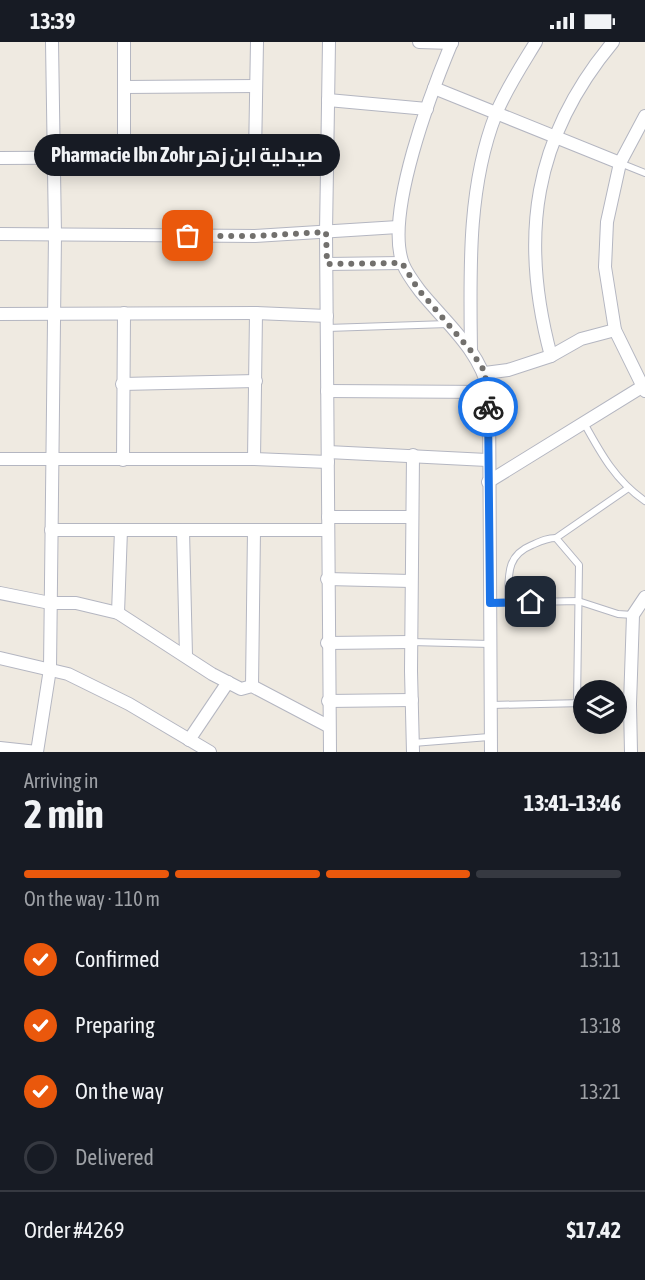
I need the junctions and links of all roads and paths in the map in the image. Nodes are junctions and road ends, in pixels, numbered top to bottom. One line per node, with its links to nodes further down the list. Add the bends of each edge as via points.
1 (52, 42): 19 (street)
2 (124, 42): 10 (street)
3 (257, 42): 9 (street)
4 (329, 42): 12 (street)
5 (419, 42): 8 (street)
6 (536, 42): 14 (street)
7 (613, 42): 16 (street, via 590,70)
8 (452, 43): 11 (street)
9 (256, 86): 10 (street); 17 (street)
10 (124, 87): 20 (street)
11 (434, 88): 13 (street); 14 (street)
12 (328, 100): 13 (street); 18 (street)
13 (428, 109): 24 (street, via 412,154)
14 (496, 114): 16 (street); 37 (street, via 475,205)
15 (645, 116): 22 (street)
16 (555, 137): 22 (street); 38 (street, via 535,216 539,310)
17 (255, 156): 18 (street); 20 (street)
18 (328, 156): 25 (street)
19 (52, 157): 20 (street); 21 (street); 27 (street)
20 (124, 157)
21 (0, 158)
22 (620, 163): 23 (lane); 36 (street, via 607,222 605,267)
23 (645, 173)
24 (398, 227): 25 (street); 28 (street)
25 (326, 232): 27 (street, via 255,236); 29 (street)
26 (0, 234): 27 (street)
27 (55, 234): 33 (street)
28 (402, 263): 29 (street); 35 (street)
29 (327, 264): 34 (street)
30 (124, 313): 31 (street); 33 (street); 41 (street)
31 (256, 313): 34 (street); 40 (street)
32 (0, 314): 33 (street)
33 (53, 314): 49 (street)
34 (327, 322): 35 (lane); 43 (street)
35 (448, 324): 37 (street)
36 (615, 330): 38 (street, via 581,339); 42 (street)
37 (471, 351): 39 (street)
38 (551, 356): 39 (street, via 508,370)
39 (485, 372): 44 (street)
40 (256, 381): 41 (street); 50 (street)
41 (122, 384): 51 (street)
42 (644, 388): 45 (street)
43 (327, 392): 44 (street); 47 (street)
44 (489, 392): 52 (street)
45 (584, 423): 53 (street); 54 (lane, via 608,466)
46 (413, 455): 47 (street); 52 (street); 56 (street)
47 (328, 457): 50 (street); 57 (street)
48 (0, 459): 49 (street)
49 (53, 459): 51 (street); 58 (street)
50 (254, 459): 51 (street)
51 (123, 460)
52 (487, 460): 53 (street)
53 (488, 482): 69 (street)
54 (627, 489): 55 (lane); 62 (lane)
55 (645, 501)
56 (411, 517): 57 (street); 64 (street)
57 (328, 524): 61 (street); 63 (street)
58 (51, 530): 59 (street); 68 (street)
59 (122, 530): 60 (street); 71 (street)
60 (183, 530): 61 (street); 76 (street)
61 (254, 530): 81 (street)
62 (556, 538): 67 (lane, via 579,565); 70 (lane, via 520,550 514,557 509,568)
63 (327, 579): 64 (street); 74 (street)
64 (411, 581): 73 (street)
65 (0, 593): 68 (street)
66 (645, 597): 72 (street)
67 (578, 601): 70 (lane); 72 (lane); 79 (lane)
68 (50, 603): 71 (street, via 76,603); 78 (street)
69 (490, 603): 70 (lane); 75 (street)
70 (507, 603)
71 (118, 613): 76 (street)
72 (633, 615): 87 (street)
73 (411, 642): 74 (street); 75 (lane); 82 (street)
74 (327, 643): 83 (street)
75 (490, 644): 85 (street)
76 (186, 656): 80 (street)
77 (0, 658): 78 (street)
78 (50, 669): 90 (street, via 129,704); 93 (street)
79 (580, 680)
80 (228, 682): 81 (street, via 242,689); 90 (street)
81 (252, 686): 88 (street)
82 (411, 700): 83 (street); 91 (street)
83 (328, 701): 88 (street)
84 (573, 703): 85 (lane)
85 (490, 705): 89 (street)
86 (627, 705): 87 (lane)
87 (630, 705): 97 (street)
88 (328, 726): 95 (street)
89 (489, 737): 91 (lane); 96 (street)
90 (189, 740): 94 (street)
91 (413, 747)
92 (0, 748): 93 (street)
93 (37, 752)
94 (210, 752)
95 (330, 752)
96 (492, 752)
97 (631, 752)

